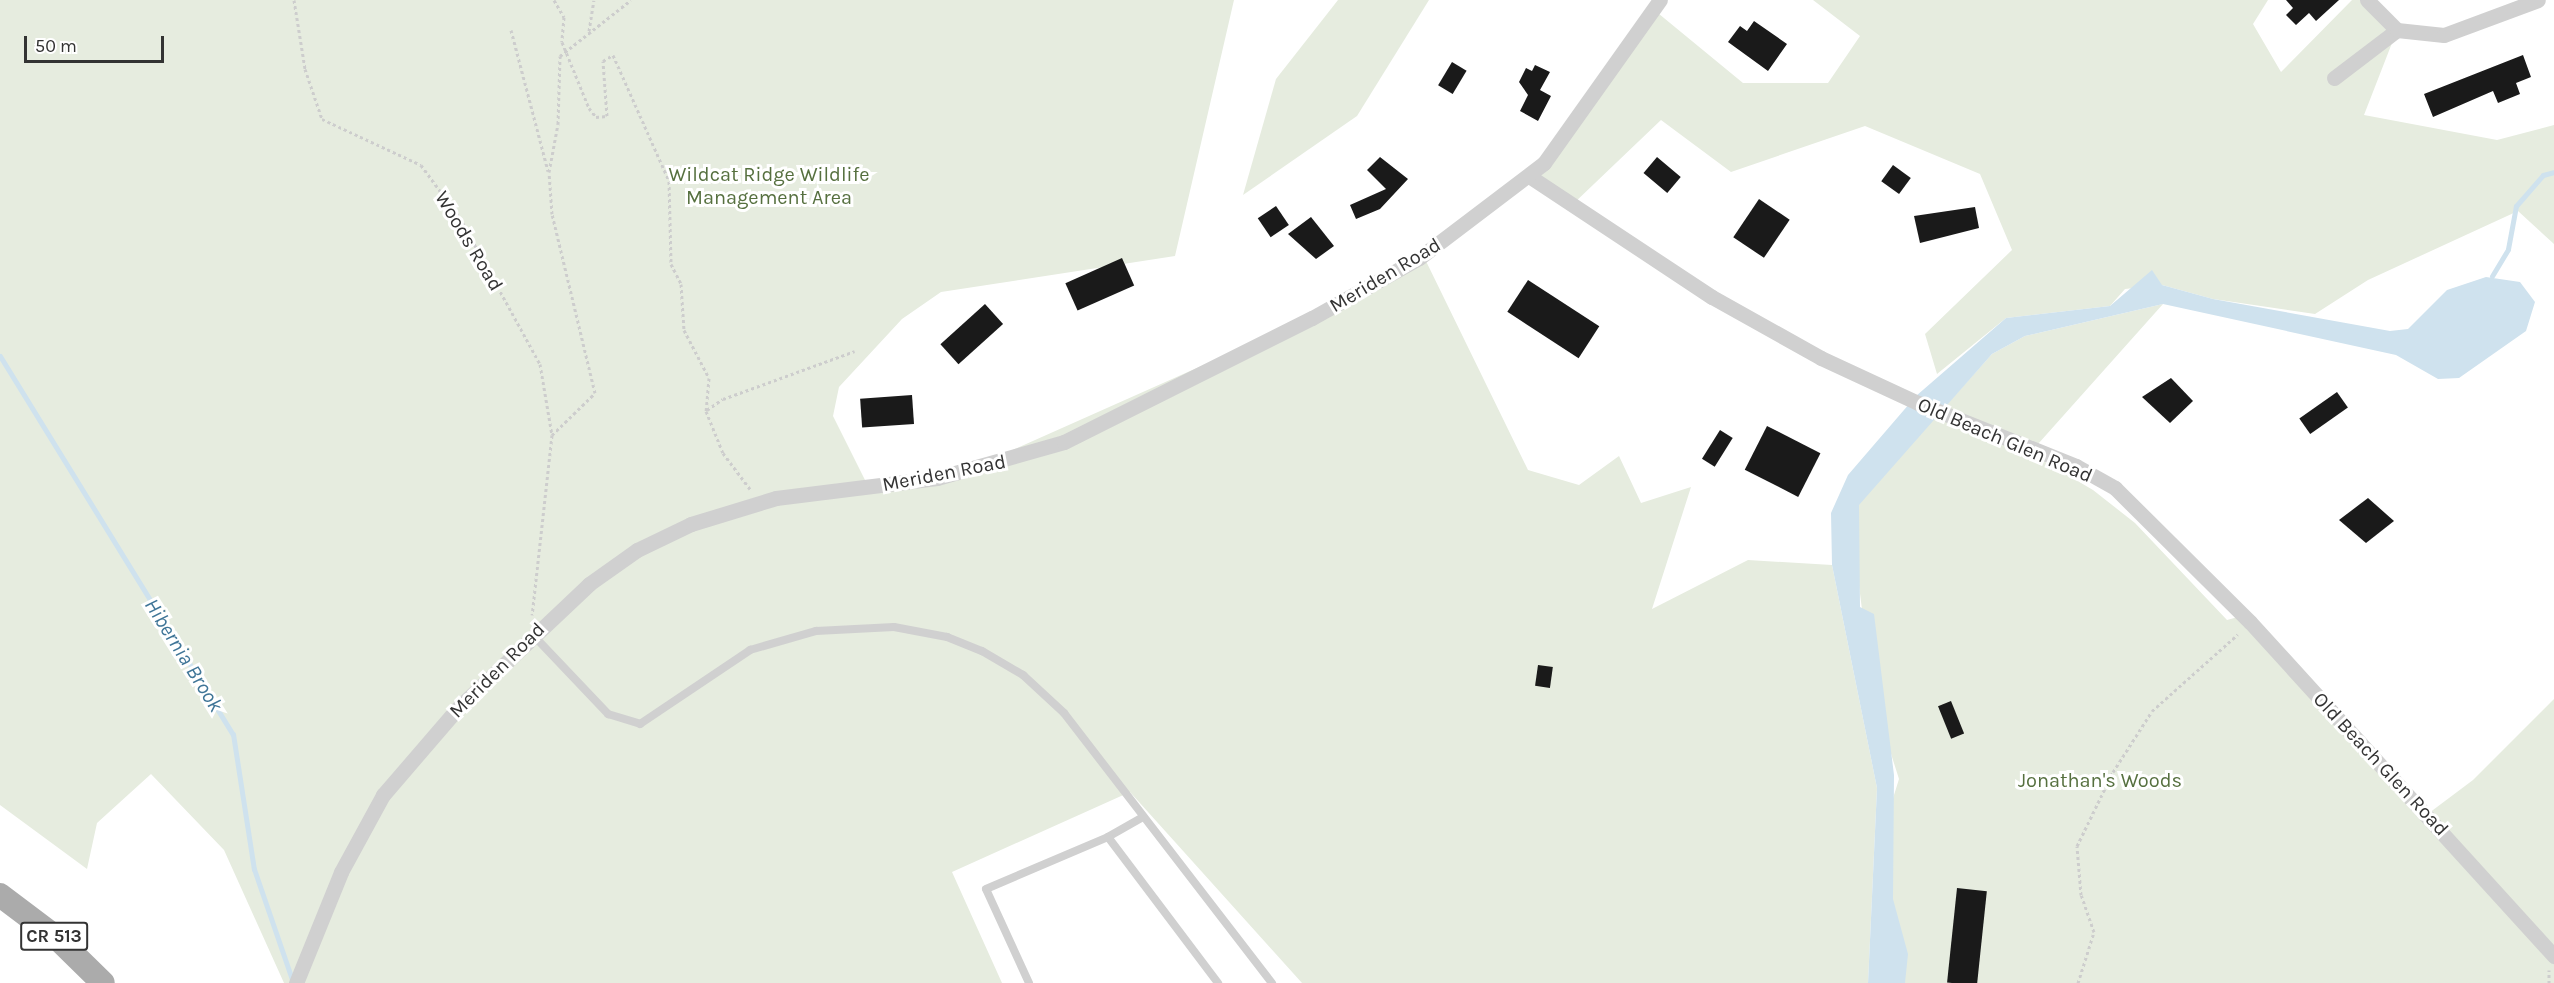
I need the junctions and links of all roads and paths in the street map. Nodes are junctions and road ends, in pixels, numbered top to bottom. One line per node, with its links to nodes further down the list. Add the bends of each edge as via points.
1 (294, 0): 17 (path, Woods Road, via 305,69 321,118 421,165 460,218 540,364)
2 (554, 0): 11 (path, via 564,17)
3 (594, 0): 10 (path)
4 (631, 0): 10 (path)
5 (1660, 0): 14 (street, Meriden Road, via 1565,137)
6 (2367, 0): 9 (street)
7 (2538, 0): 9 (street, via 2444,35)
8 (511, 30): 13 (path)
9 (2397, 30): 12 (street)
10 (589, 31): 11 (path)
11 (566, 51): 13 (path, via 560,56 558,124); 16 (path, via 596,117 607,117 603,61 613,55 669,181 671,264 681,284 684,330 709,378)
12 (2334, 78)
13 (549, 172): 17 (path, via 552,214 595,393)
14 (1529, 176): 18 (street, Meriden Road, via 1419,258 1064,442 937,478); 19 (street, Old Beach Glen Road, via 1712,297 1895,393 2076,465 2115,488)
15 (855, 351): 16 (path, via 723,399)
16 (706, 411): 18 (path, via 723,453 751,489)
17 (552, 435): 20 (path, Woods Road)
18 (776, 498): 20 (street, Meriden Road, via 691,524 637,550)
19 (2250, 622): 24 (street, Old Beach Glen Road); 30 (path, via 2152,711 2112,772 2077,846 2081,895 2094,932)
20 (531, 636): 21 (lane, via 608,714 640,724 728,662 777,641 850,626 947,637 997,659 1047,694); 25 (street, Meriden Road, via 414,753 383,795 349,854)
21 (1143, 817): 22 (lane); 29 (lane)
22 (1108, 837): 27 (lane, via 986,889); 28 (lane)
23 (0, 895): 26 (main road, CR 513, via 57,938)
24 (2554, 956)
25 (299, 978)
26 (103, 983)
27 (1029, 983)
28 (1218, 983)
29 (1272, 983)
30 (2078, 983)

